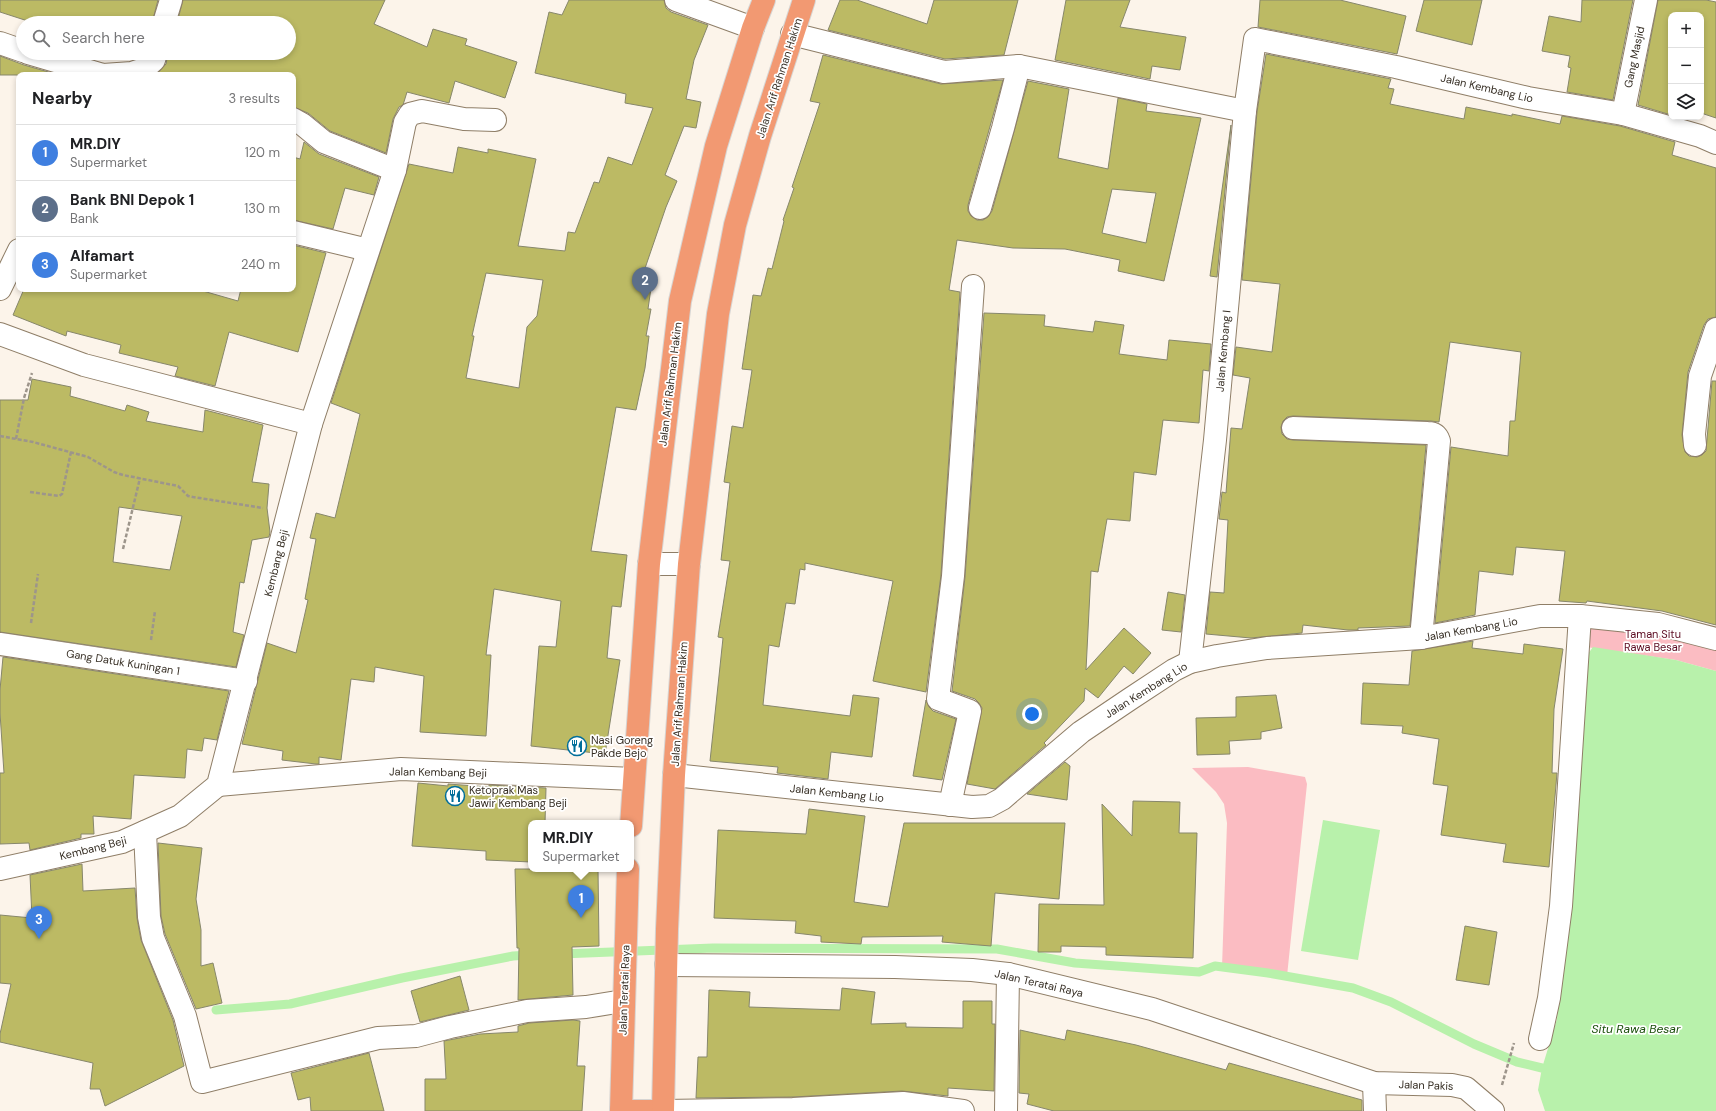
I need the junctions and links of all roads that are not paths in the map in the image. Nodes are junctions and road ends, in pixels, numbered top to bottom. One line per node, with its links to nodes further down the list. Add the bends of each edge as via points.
1 (171, 0): 6 (street)
2 (676, 0): 7 (street)
3 (764, 0): 7 (highway, Jalan Arif Rahman Hakim)
4 (804, 0): 8 (highway, Jalan Arif Rahman Hakim)
5 (1646, 0): 18 (street, Gang Masjid)
6 (166, 16)
7 (753, 28): 34 (highway, Jalan Arif Rahman Hakim, via 716,146 680,302)
8 (792, 34): 14 (street, via 944,72); 35 (highway, Jalan Arif Rahman Hakim, via 735,225 718,314)
9 (1255, 39): 17 (street, Jalan Kembang I); 18 (street, Jalan Kembang Lio, via 1396,67 1528,98)
10 (0, 43): 11 (street)
11 (16, 49)
12 (53, 60): 15 (street)
13 (154, 60): 16 (street, via 144,69)
14 (1019, 66): 17 (street); 23 (street)
15 (96, 72)
16 (135, 72)
17 (1245, 111): 40 (street, Jalan Kembang I, via 1216,433)
18 (1623, 114): 21 (street, Jalan Kembang Lio)
19 (495, 120): 22 (street, Kembang Beji, via 464,119 422,111 410,114)
20 (296, 121): 22 (street, via 324,142)
21 (1716, 143)
22 (395, 170): 25 (street, Kembang Beji)
23 (980, 208)
24 (296, 233): 25 (street)
25 (368, 250): 31 (street, Kembang Beji)
26 (16, 256): 28 (street)
27 (973, 286): 45 (street, via 953,576 938,700 970,710)
28 (0, 289)
29 (1716, 329): 33 (street, via 1700,376)
30 (0, 334): 31 (street, via 84,365)
31 (312, 424): 41 (street, Kembang Beji)
32 (1293, 428): 37 (street, via 1434,433 1437,436 1439,441)
33 (1695, 445)
34 (649, 564): 35 (street); 43 (highway, Jalan Arif Rahman Hakim)
35 (689, 564): 42 (highway, Jalan Arif Rahman Hakim)
36 (1580, 616): 37 (street, Jalan Kembang Lio, via 1540,616); 38 (street, Jalan Kembang Lio, via 1658,624); 53 (street, via 1561,906)
37 (1421, 638): 40 (street, Jalan Kembang Lio, via 1267,648)
38 (1716, 639)
39 (0, 644): 41 (street, Gang Datuk Kuningan 1)
40 (1190, 662): 45 (street, Jalan Kembang Lio, via 1081,732 1002,799 989,806)
41 (246, 680): 44 (street, Kembang Beji)
42 (674, 775): 45 (street, Jalan Kembang Lio); 50 (highway)
43 (634, 779): 44 (street, Jalan Kembang Beji, via 401,769); 46 (highway)
44 (218, 785): 47 (street, Kembang Beji, via 180,816)
45 (950, 805)
46 (631, 820)
47 (145, 832): 48 (street, Kembang Beji, via 122,842); 52 (street, via 153,938 185,1016 202,1082 378,1038 416,1036 527,1012)
48 (0, 869)
49 (628, 872): 52 (highway, Jalan Teratai Raya)
50 (666, 961): 51 (street, Jalan Teratai Raya, via 895,967); 58 (highway)
51 (1008, 974): 54 (street, Jalan Teratai Raya, via 1152,1009); 60 (street)
52 (624, 1001): 57 (highway, Jalan Teratai Raya)
53 (1540, 1039)
54 (1374, 1083): 61 (street); 62 (street, Jalan Pakis, via 1452,1085 1466,1088)
55 (903, 1107): 56 (street); 59 (street)
56 (793, 1110): 58 (street)
57 (620, 1111): 58 (highway)
58 (663, 1111)
59 (962, 1111)
60 (1006, 1111)
61 (1375, 1111)
62 (1492, 1111)

